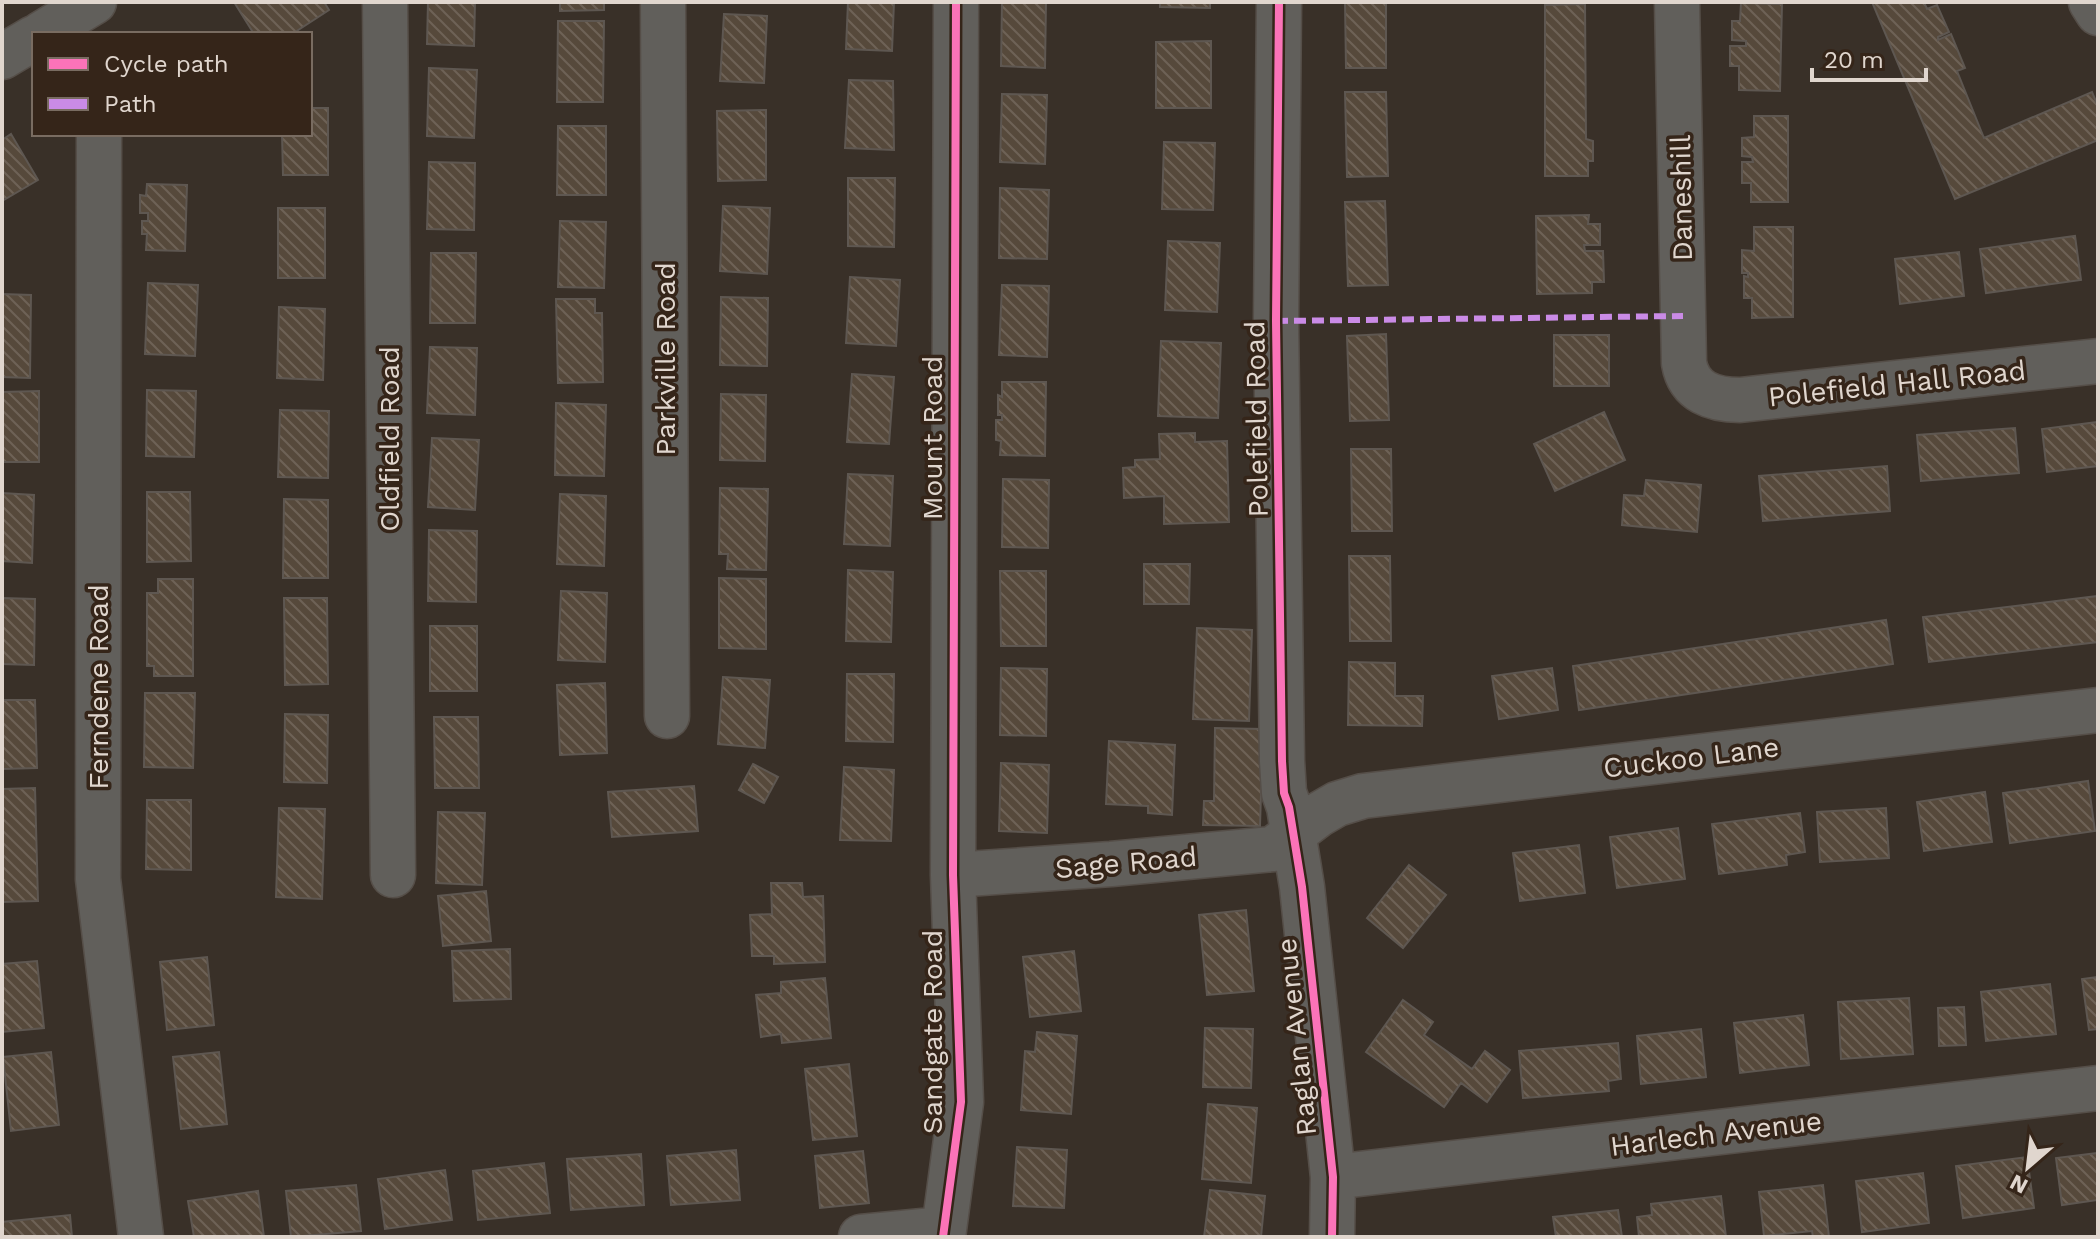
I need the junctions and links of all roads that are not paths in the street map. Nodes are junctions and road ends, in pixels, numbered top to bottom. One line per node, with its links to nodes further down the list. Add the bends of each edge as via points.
1 (385, 2): 16 (street, Oldfield Road)
2 (663, 2): 14 (street, Parkville Road)
3 (956, 2): 17 (street, Mount Road)
4 (1279, 2): 15 (street, Polefield Road, via 1276,321 1282,745 1284,793)
5 (1677, 2): 12 (street, Daneshill, via 1684,363)
6 (2091, 2): 7 (street)
7 (2098, 13)
8 (32, 39): 9 (street)
9 (2, 57)
10 (99, 136): 21 (street, Ferndene Road, via 98,879)
11 (2098, 361): 12 (street, Polefield Hall Road, via 1740,400)
12 (1697, 389)
13 (2098, 710): 15 (street, Cuckoo Lane, via 1363,796 1337,804)
14 (667, 716)
15 (1294, 834): 17 (street, Sage Road, via 1273,849); 19 (street, Raglan Avenue)
16 (393, 875)
17 (953, 875): 20 (street, Sandgate Road, via 961,1102)
18 (2098, 1088): 19 (street, Harlech Avenue)
19 (1333, 1177): 23 (street, Raglan Avenue)
20 (944, 1233): 22 (street)
21 (141, 1237)
22 (861, 1237)
23 (1332, 1237)

